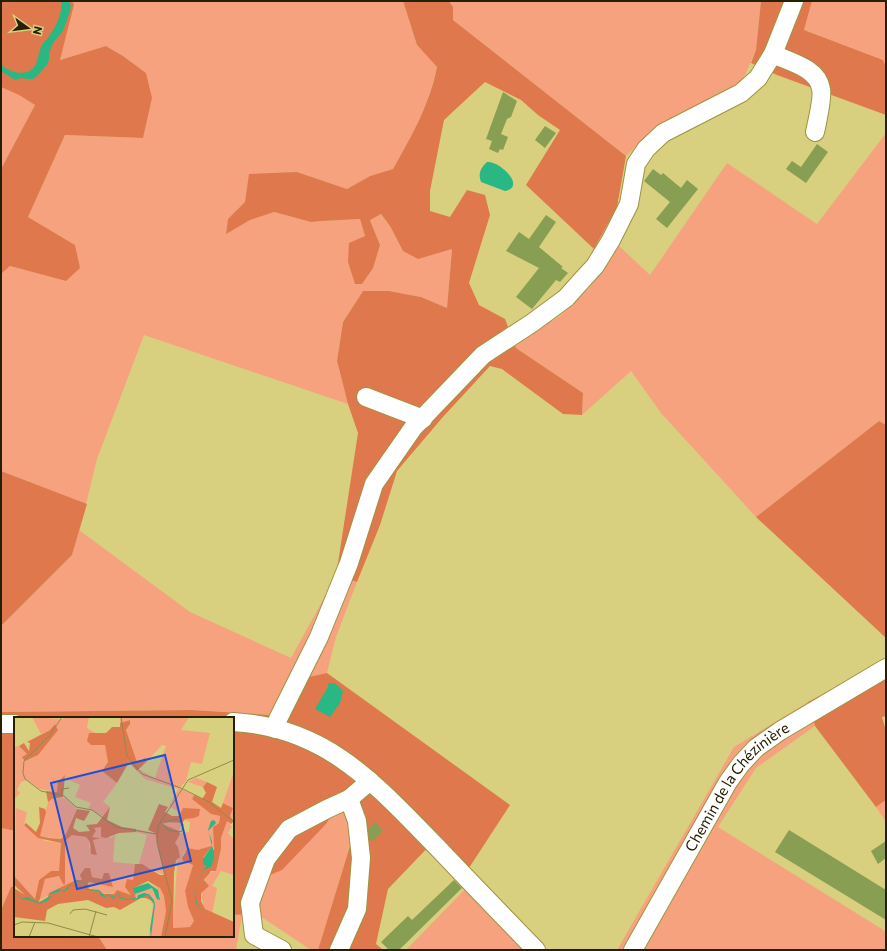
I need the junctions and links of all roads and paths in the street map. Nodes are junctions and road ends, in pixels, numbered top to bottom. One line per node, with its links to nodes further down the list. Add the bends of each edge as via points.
1 (794, 1): 2 (street)
2 (773, 54): 3 (street, via 816,76 822,89); 5 (street, via 758,78 741,93 663,133 646,149 636,164 629,204 595,266 566,298 483,355)
3 (815, 132)
4 (366, 398): 5 (street)
5 (423, 419): 10 (street, via 413,428 374,484 349,563 319,637 278,719)
6 (886, 668): 16 (street, Chemin de la Chézinière, via 780,731 756,748 741,764 724,789)
7 (234, 722): 10 (street)
8 (1, 724): 9 (street)
9 (14, 724)
10 (276, 729): 11 (street, via 297,735 338,755)
11 (370, 781): 12 (street); 15 (street)
12 (349, 799): 13 (street, via 289,829 266,858 250,903 254,935); 14 (street, via 357,821 361,858 357,909)
13 (282, 950)
14 (339, 950)
15 (536, 950)
16 (633, 950)

